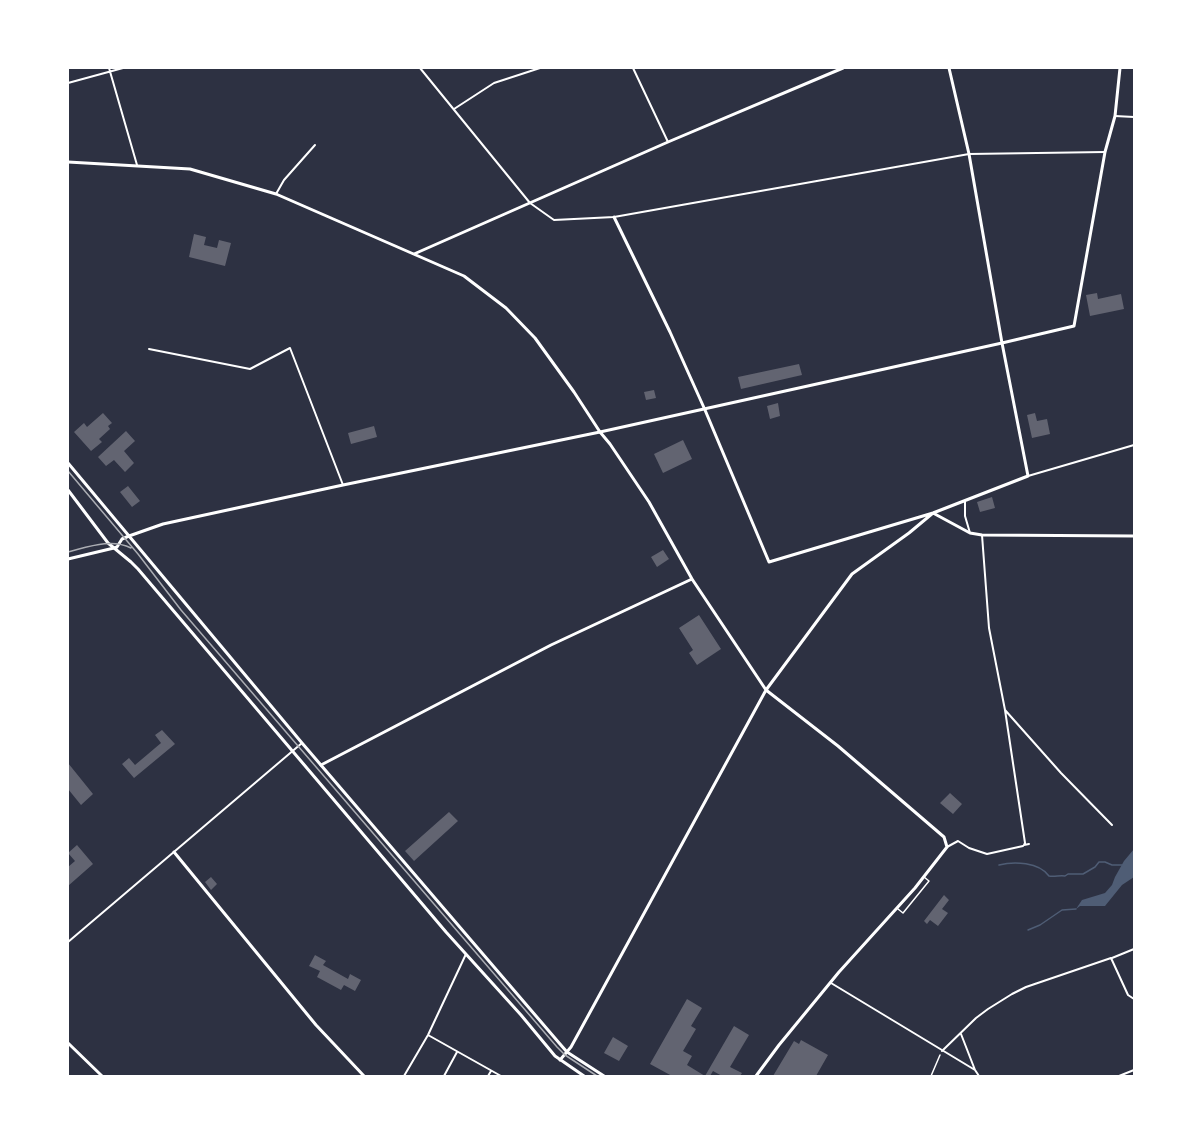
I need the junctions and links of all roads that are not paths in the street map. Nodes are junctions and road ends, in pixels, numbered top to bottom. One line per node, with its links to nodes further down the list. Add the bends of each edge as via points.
1 (109, 68): 9 (street)
2 (123, 68): 9 (street)
3 (420, 68): 11 (street)
4 (540, 68): 11 (street, via 494,83)
5 (633, 68): 14 (street)
6 (843, 68): 14 (street)
7 (950, 68): 17 (street)
8 (1120, 68): 12 (street)
9 (110, 72): 10 (street); 19 (street)
10 (68, 83)
11 (453, 110): 21 (street)
12 (1115, 116): 13 (street); 16 (street)
13 (1134, 117)
14 (668, 142): 21 (street); 23 (street)
15 (315, 145): 20 (street)
16 (1105, 152): 17 (street); 24 (street, via 1074,326)
17 (969, 154): 22 (street); 24 (street)
18 (68, 162): 19 (street)
19 (137, 165): 20 (street, via 190,169)
20 (276, 194): 23 (street)
21 (530, 203): 22 (street, via 554,220); 23 (street)
22 (614, 217): 26 (street)
23 (414, 254): 27 (street, via 464,276 506,308 535,338)
24 (1002, 343): 26 (street); 30 (street)
25 (149, 349): 31 (street, via 250,369 290,348)
26 (705, 410): 27 (street); 34 (street, via 769,562)
27 (600, 432): 31 (street); 41 (street, via 649,502)
28 (1134, 446): 30 (street)
29 (68, 463): 37 (street)
30 (1028, 476): 33 (street)
31 (343, 485): 37 (street, via 163,524)
32 (68, 490): 39 (street)
33 (966, 500): 34 (street); 35 (street, via 964,516)
34 (933, 513): 35 (street); 42 (street, via 852,574)
35 (970, 533): 36 (street)
36 (982, 535): 38 (street); 43 (street, via 990,628)
37 (129, 536): 39 (street); 44 (street)
38 (1134, 536)
39 (114, 548): 40 (street); 45 (street, via 138,569)
40 (68, 559)
41 (692, 579): 42 (street); 46 (street, via 551,645)
42 (766, 690): 50 (street, via 944,837); 65 (street)
43 (1005, 710): 47 (street); 49 (street)
44 (302, 743): 45 (street); 46 (street)
45 (292, 751): 51 (street); 56 (street)
46 (321, 765): 65 (street)
47 (1112, 825)
48 (1029, 844): 49 (street)
49 (1024, 845): 50 (street, via 987,854 958,841)
50 (947, 848): 52 (street)
51 (174, 852): 54 (street); 71 (street, via 316,1025)
52 (924, 877): 53 (street); 53 (lane, via 929,881 903,913)
53 (897, 909): 58 (street)
54 (68, 942)
55 (1134, 949): 57 (street)
56 (466, 954): 61 (street); 66 (street)
57 (1111, 958): 59 (street, via 1128,995); 60 (street, via 1012,994 988,1008)
58 (831, 983): 63 (street); 78 (street)
59 (1134, 999)
60 (961, 1033): 63 (street); 67 (street)
61 (428, 1035): 64 (street); 72 (street)
62 (68, 1043): 70 (street)
63 (942, 1051): 67 (street)
64 (457, 1052): 69 (street); 73 (street)
65 (567, 1052): 66 (street); 77 (street)
66 (560, 1060): 76 (street)
67 (975, 1070): 79 (street)
68 (1134, 1070): 80 (street)
69 (491, 1071): 74 (street); 75 (street)
70 (102, 1077)
71 (364, 1077)
72 (404, 1077)
73 (444, 1077)
74 (488, 1077)
75 (501, 1077)
76 (584, 1077)
77 (604, 1077)
78 (756, 1077)
79 (979, 1077)
80 (1119, 1077)

